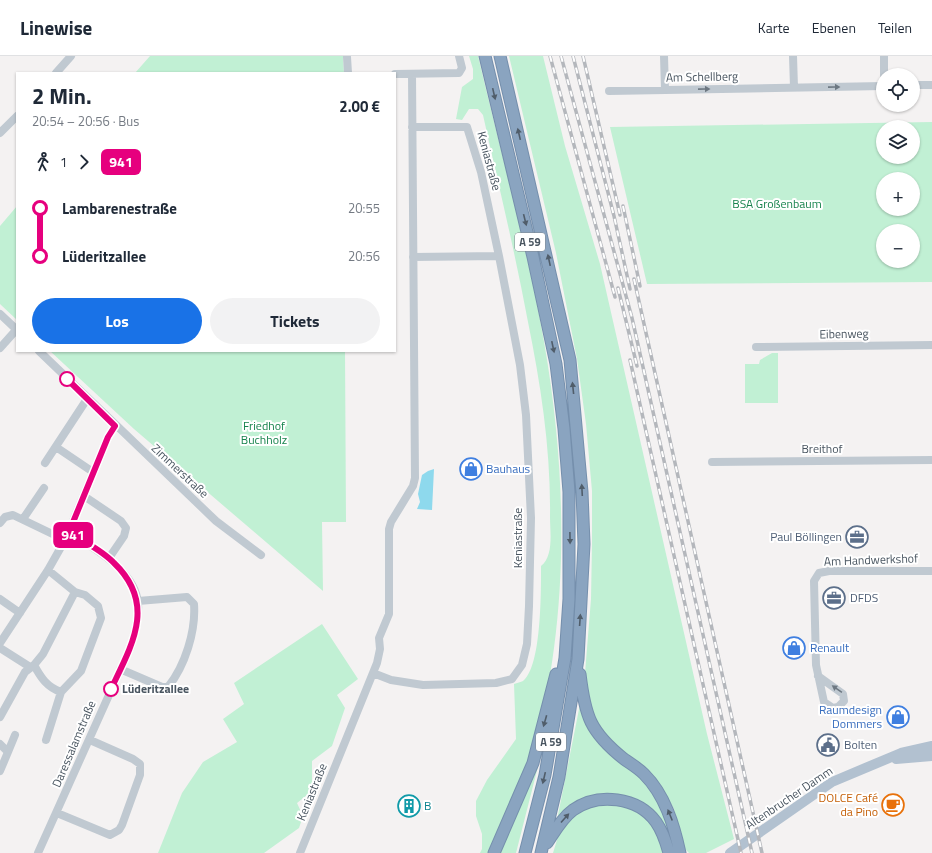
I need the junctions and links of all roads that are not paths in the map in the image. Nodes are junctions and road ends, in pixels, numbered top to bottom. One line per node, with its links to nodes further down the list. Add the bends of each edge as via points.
1 (72, 56): 10 (street)
2 (459, 56): 13 (street, via 462,68 459,73)
3 (485, 56): 53 (highway, A 59, one-way to 53, via 534,257 556,364 569,492)
4 (500, 56): 56 (highway, A 59, one-way to 4, via 584,544 579,448 570,360)
5 (664, 56): 18 (street)
6 (793, 56): 17 (street)
7 (884, 56): 9 (street)
8 (347, 57): 11 (street)
9 (884, 68)
10 (57, 72)
11 (348, 72)
12 (396, 74): 13 (street)
13 (412, 74): 21 (street, Keniastraße)
14 (920, 85): 15 (street)
15 (932, 85)
16 (876, 86): 17 (street, Am Schellberg, one-way to 16)
17 (794, 87): 18 (street, Am Schellberg, one-way to 17)
18 (665, 90): 19 (street, Am Schellberg)
19 (610, 91)
20 (16, 117): 22 (street)
21 (412, 127): 23 (street, Keniastraße, via 468,127 483,180); 24 (street, Keniastraße)
22 (0, 133)
23 (499, 256): 24 (street); 59 (street, Keniastraße, via 520,365 526,415 531,526 527,644 522,665 512,679 496,683 423,685 391,680)
24 (413, 257): 59 (street, Keniastraße, via 415,478 389,529 390,614 379,638 380,648)
25 (0, 314): 26 (street)
26 (16, 329)
27 (16, 331): 30 (street)
28 (932, 345): 29 (street, Eibenweg)
29 (756, 347)
30 (0, 348)
31 (39, 352): 32 (street, Zimmerstraße)
32 (87, 399): 33 (street, Zimmerstraße); 34 (street)
33 (115, 426): 38 (street); 45 (street, Zimmerstraße, via 216,521)
34 (56, 446): 37 (street); 38 (street)
35 (932, 460): 36 (street, Breithof)
36 (712, 462)
37 (45, 463)
38 (93, 472): 40 (street)
39 (44, 488): 41 (street)
40 (84, 496): 43 (street); 46 (street, via 122,522 126,528 124,536)
41 (23, 519): 42 (street, via 13,515 4,517); 44 (street)
42 (0, 523)
43 (69, 532): 44 (street); 46 (street)
44 (64, 540): 47 (street)
45 (261, 555)
46 (109, 558): 51 (street, via 126,577)
47 (48, 570): 49 (street); 52 (street)
48 (932, 570): 60 (street, Am Handwerkshof, via 819,573 814,581)
49 (75, 592): 57 (street, via 44,654); 61 (street, via 85,595 98,606 101,618 81,671)
50 (0, 599): 52 (street)
51 (138, 601): 58 (street, Daressalamstraße, via 133,639); 58 (street, via 187,596 194,604 193,628 184,660 168,687)
52 (20, 613): 54 (street)
53 (567, 629): 77 (highway, one-way to 77, via 533,763); 78 (highway, A 59, one-way to 78, via 560,692 548,760)
54 (0, 642)
55 (0, 648): 57 (street)
56 (578, 659): 73 (highway, one-way to 56, via 668,811 655,787 644,773 603,741 590,722 585,708); 74 (highway, A 59, via 559,777)
57 (32, 666): 61 (street, via 50,688); 62 (street, via 25,672)
58 (120, 669): 65 (street, Daressalamstraße)
59 (373, 673): 76 (street, Keniastraße)
60 (818, 676)
61 (60, 692): 64 (street)
62 (0, 717)
63 (15, 735): 68 (street)
64 (46, 740)
65 (90, 740): 72 (street, Daressalamstraße); 72 (street, via 140,764 140,775 122,825 110,835)
66 (0, 744): 68 (street)
67 (932, 746): 70 (main road, Altenbrucher Damm, via 901,752)
68 (8, 752): 71 (street)
69 (932, 756): 70 (main road, Altenbrucher Damm)
70 (886, 760): 80 (main road, Altenbrucher Damm, via 832,782)
71 (0, 771)
72 (57, 813): 75 (street, Daressalamstraße)
73 (680, 850)
74 (542, 852): 79 (highway, one-way to 79, via 563,819 574,809 600,800 614,799 625,801 645,811 664,836)
75 (38, 853)
76 (300, 853)
77 (494, 853)
78 (526, 853)
79 (669, 853)
80 (730, 853)

